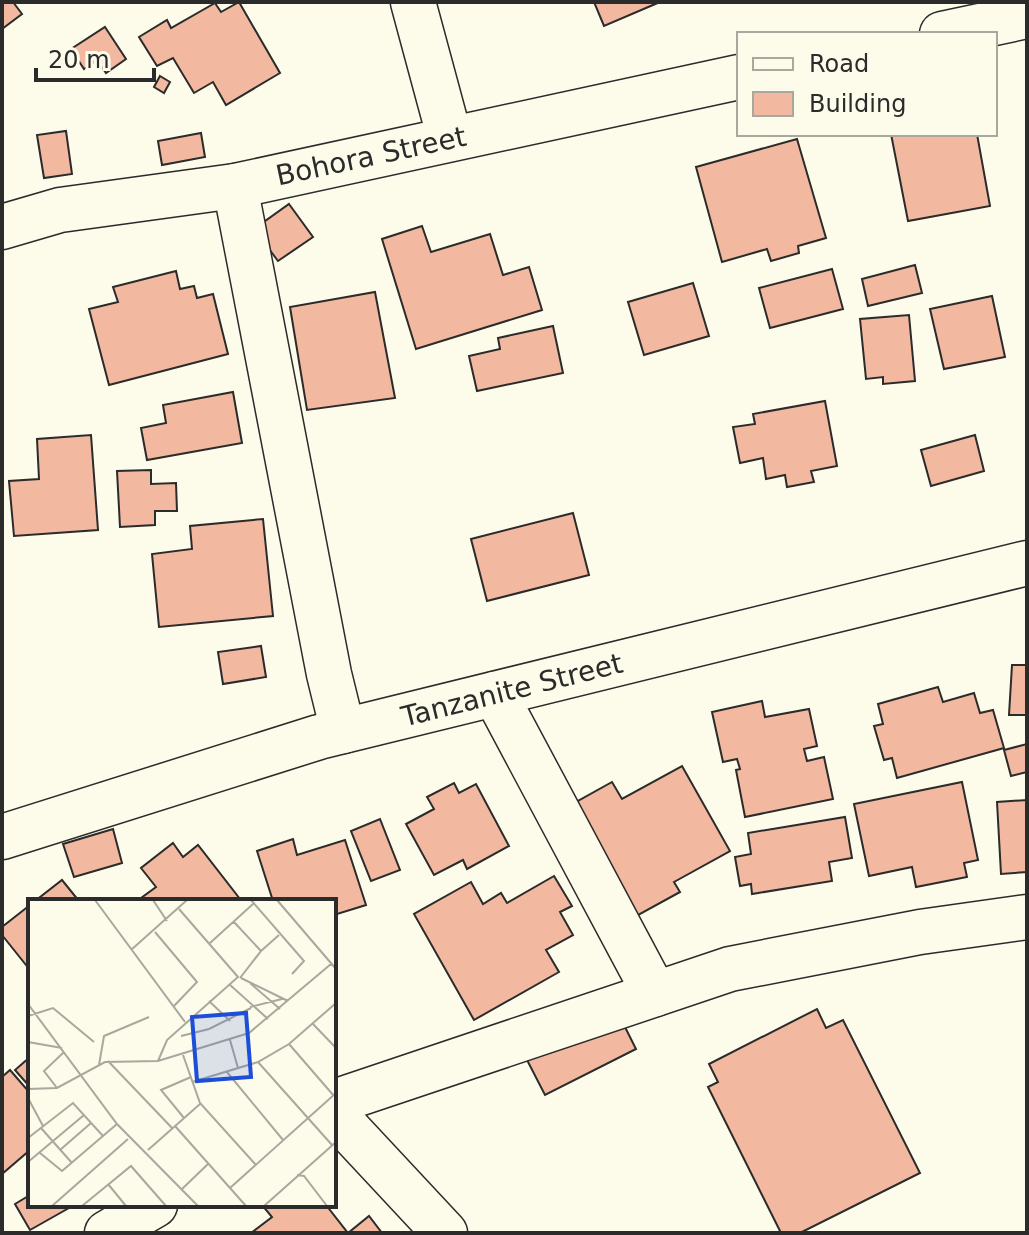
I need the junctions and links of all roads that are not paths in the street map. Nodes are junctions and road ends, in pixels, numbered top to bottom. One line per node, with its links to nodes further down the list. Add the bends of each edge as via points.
1 (413, 2): 5 (street)
2 (1027, 16): 3 (street)
3 (951, 32)
4 (737, 77): 5 (street, Bohora Street)
5 (450, 139): 6 (street, Bohora Street)
6 (235, 186): 7 (street, Bohora Street, via 60,210); 10 (street)
7 (2, 227)
8 (1027, 563): 9 (street, Tanzanite Street)
9 (495, 694): 10 (street, Tanzanite Street); 13 (street)
10 (343, 731): 11 (street, Tanzanite Street)
11 (2, 837)
12 (1027, 917): 13 (street, via 730,969)
13 (655, 994): 14 (street)
14 (336, 1101)
15 (336, 1116): 18 (street)
16 (152, 1207): 17 (street)
17 (107, 1233)
18 (445, 1233)

